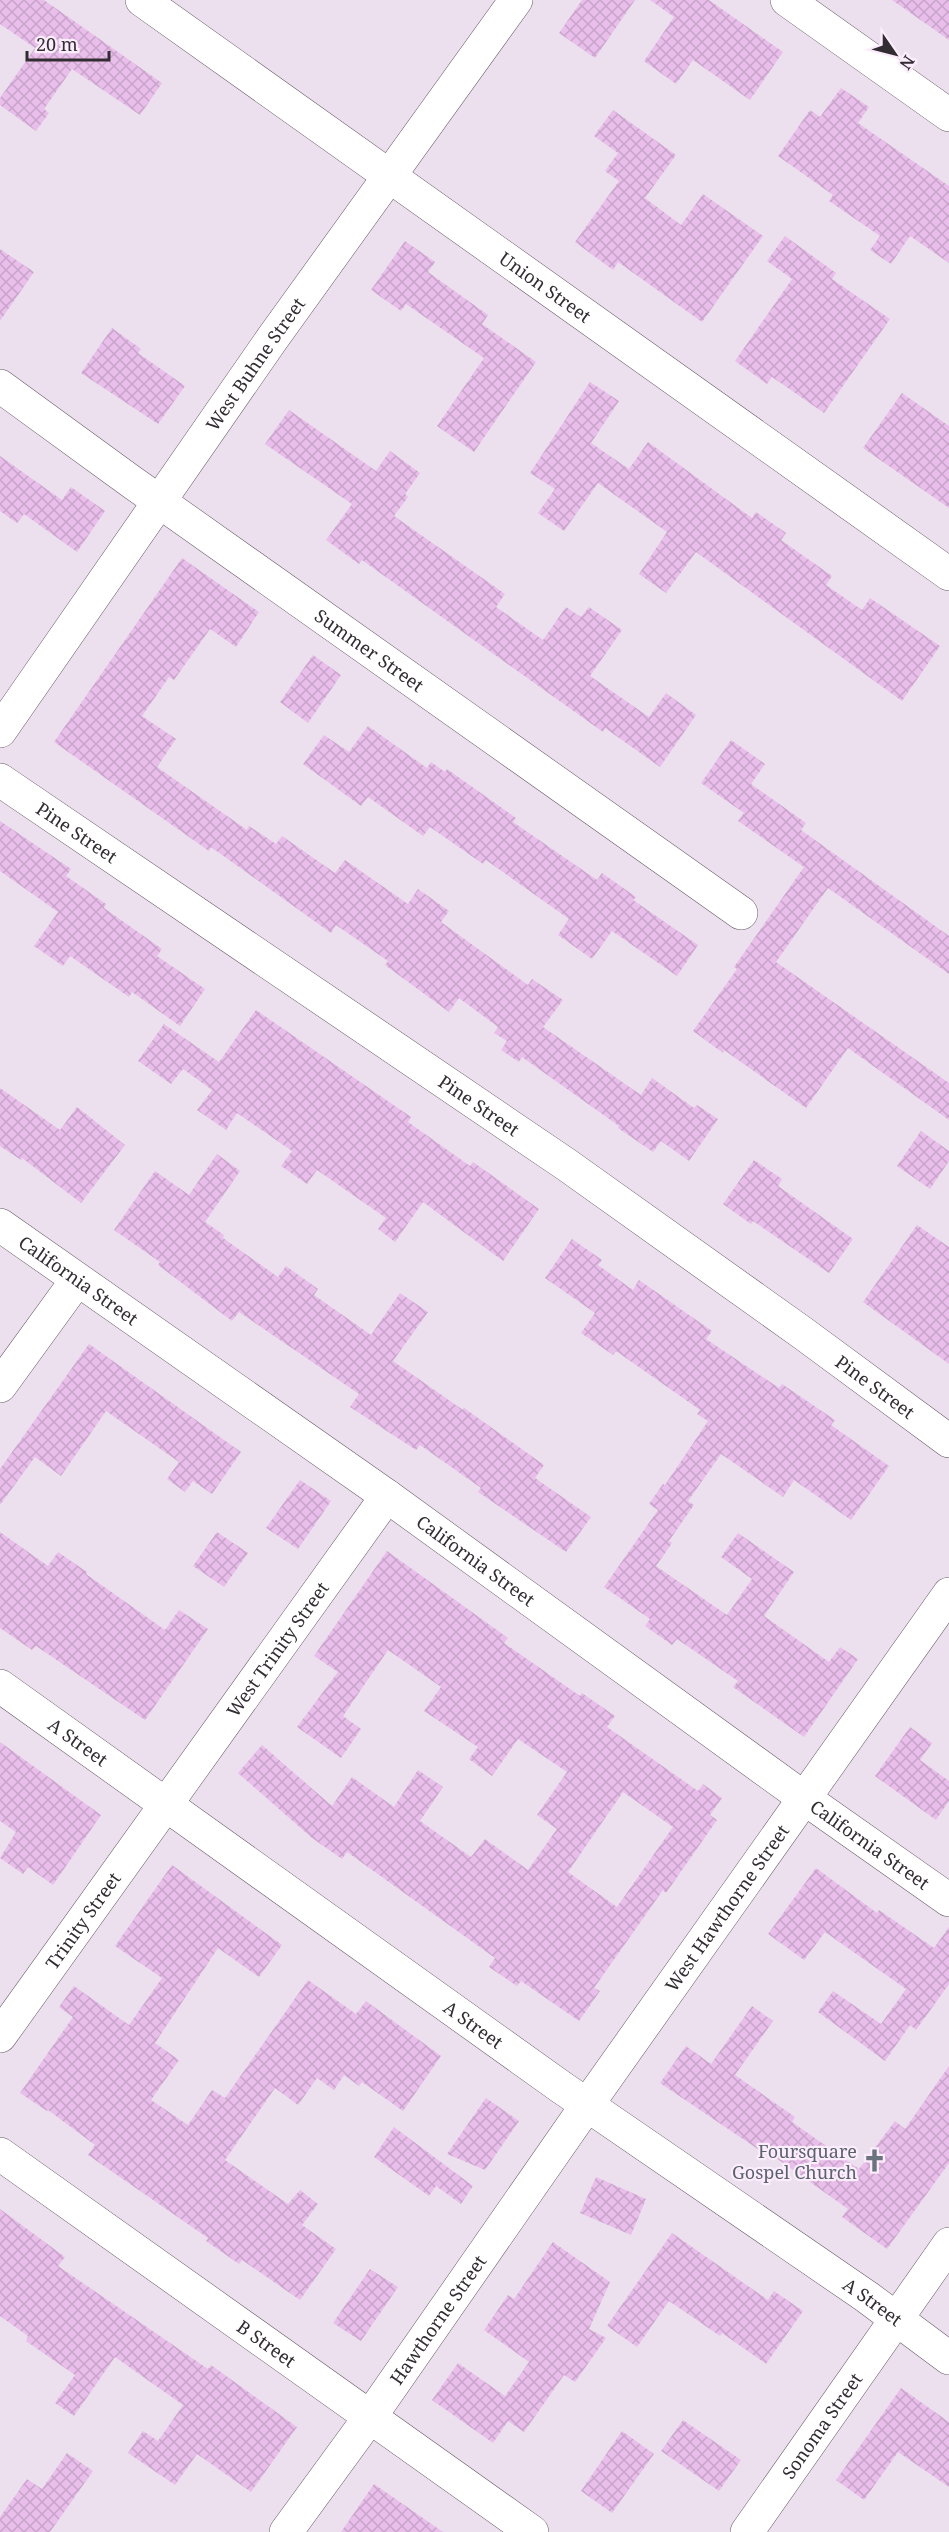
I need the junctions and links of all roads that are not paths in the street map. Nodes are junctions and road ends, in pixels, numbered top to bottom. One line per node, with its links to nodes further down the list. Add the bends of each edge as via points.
1 (142, 0): 5 (street, Union Street)
2 (516, 0): 5 (street, West Buhne Street)
3 (788, 0): 4 (street)
4 (949, 115)
5 (390, 176): 7 (street, West Buhne Street); 8 (street, Union Street)
6 (0, 386): 7 (street, Summer Street)
7 (160, 502): 9 (street, West Buhne Street); 11 (street, Summer Street)
8 (949, 573)
9 (0, 731)
10 (0, 780): 15 (street, Pine Street, via 567,1165)
11 (741, 913)
12 (0, 1225): 13 (street, California Street)
13 (76, 1280): 14 (street); 16 (street, California Street)
14 (0, 1386)
15 (949, 1441)
16 (387, 1496): 19 (street, California Street); 20 (street, West Trinity Street)
17 (949, 1594): 19 (street, West Hawthorne Street)
18 (0, 1686): 20 (street, A Street)
19 (804, 1798): 21 (street, California Street); 23 (street, West Hawthorne Street)
20 (166, 1803): 22 (street, Trinity Street); 23 (street, A Street)
21 (949, 1900)
22 (0, 2036)
23 (587, 2105): 26 (street, A Street); 28 (street, Hawthorne Street)
24 (0, 2154): 28 (street, B Street)
25 (949, 2244): 26 (street, Sonoma Street)
26 (896, 2319): 27 (street, A Street); 31 (street, Sonoma Street)
27 (949, 2358)
28 (370, 2417): 29 (street, Hawthorne Street); 30 (street, B Street)
29 (286, 2532)
30 (532, 2532)
31 (747, 2532)

